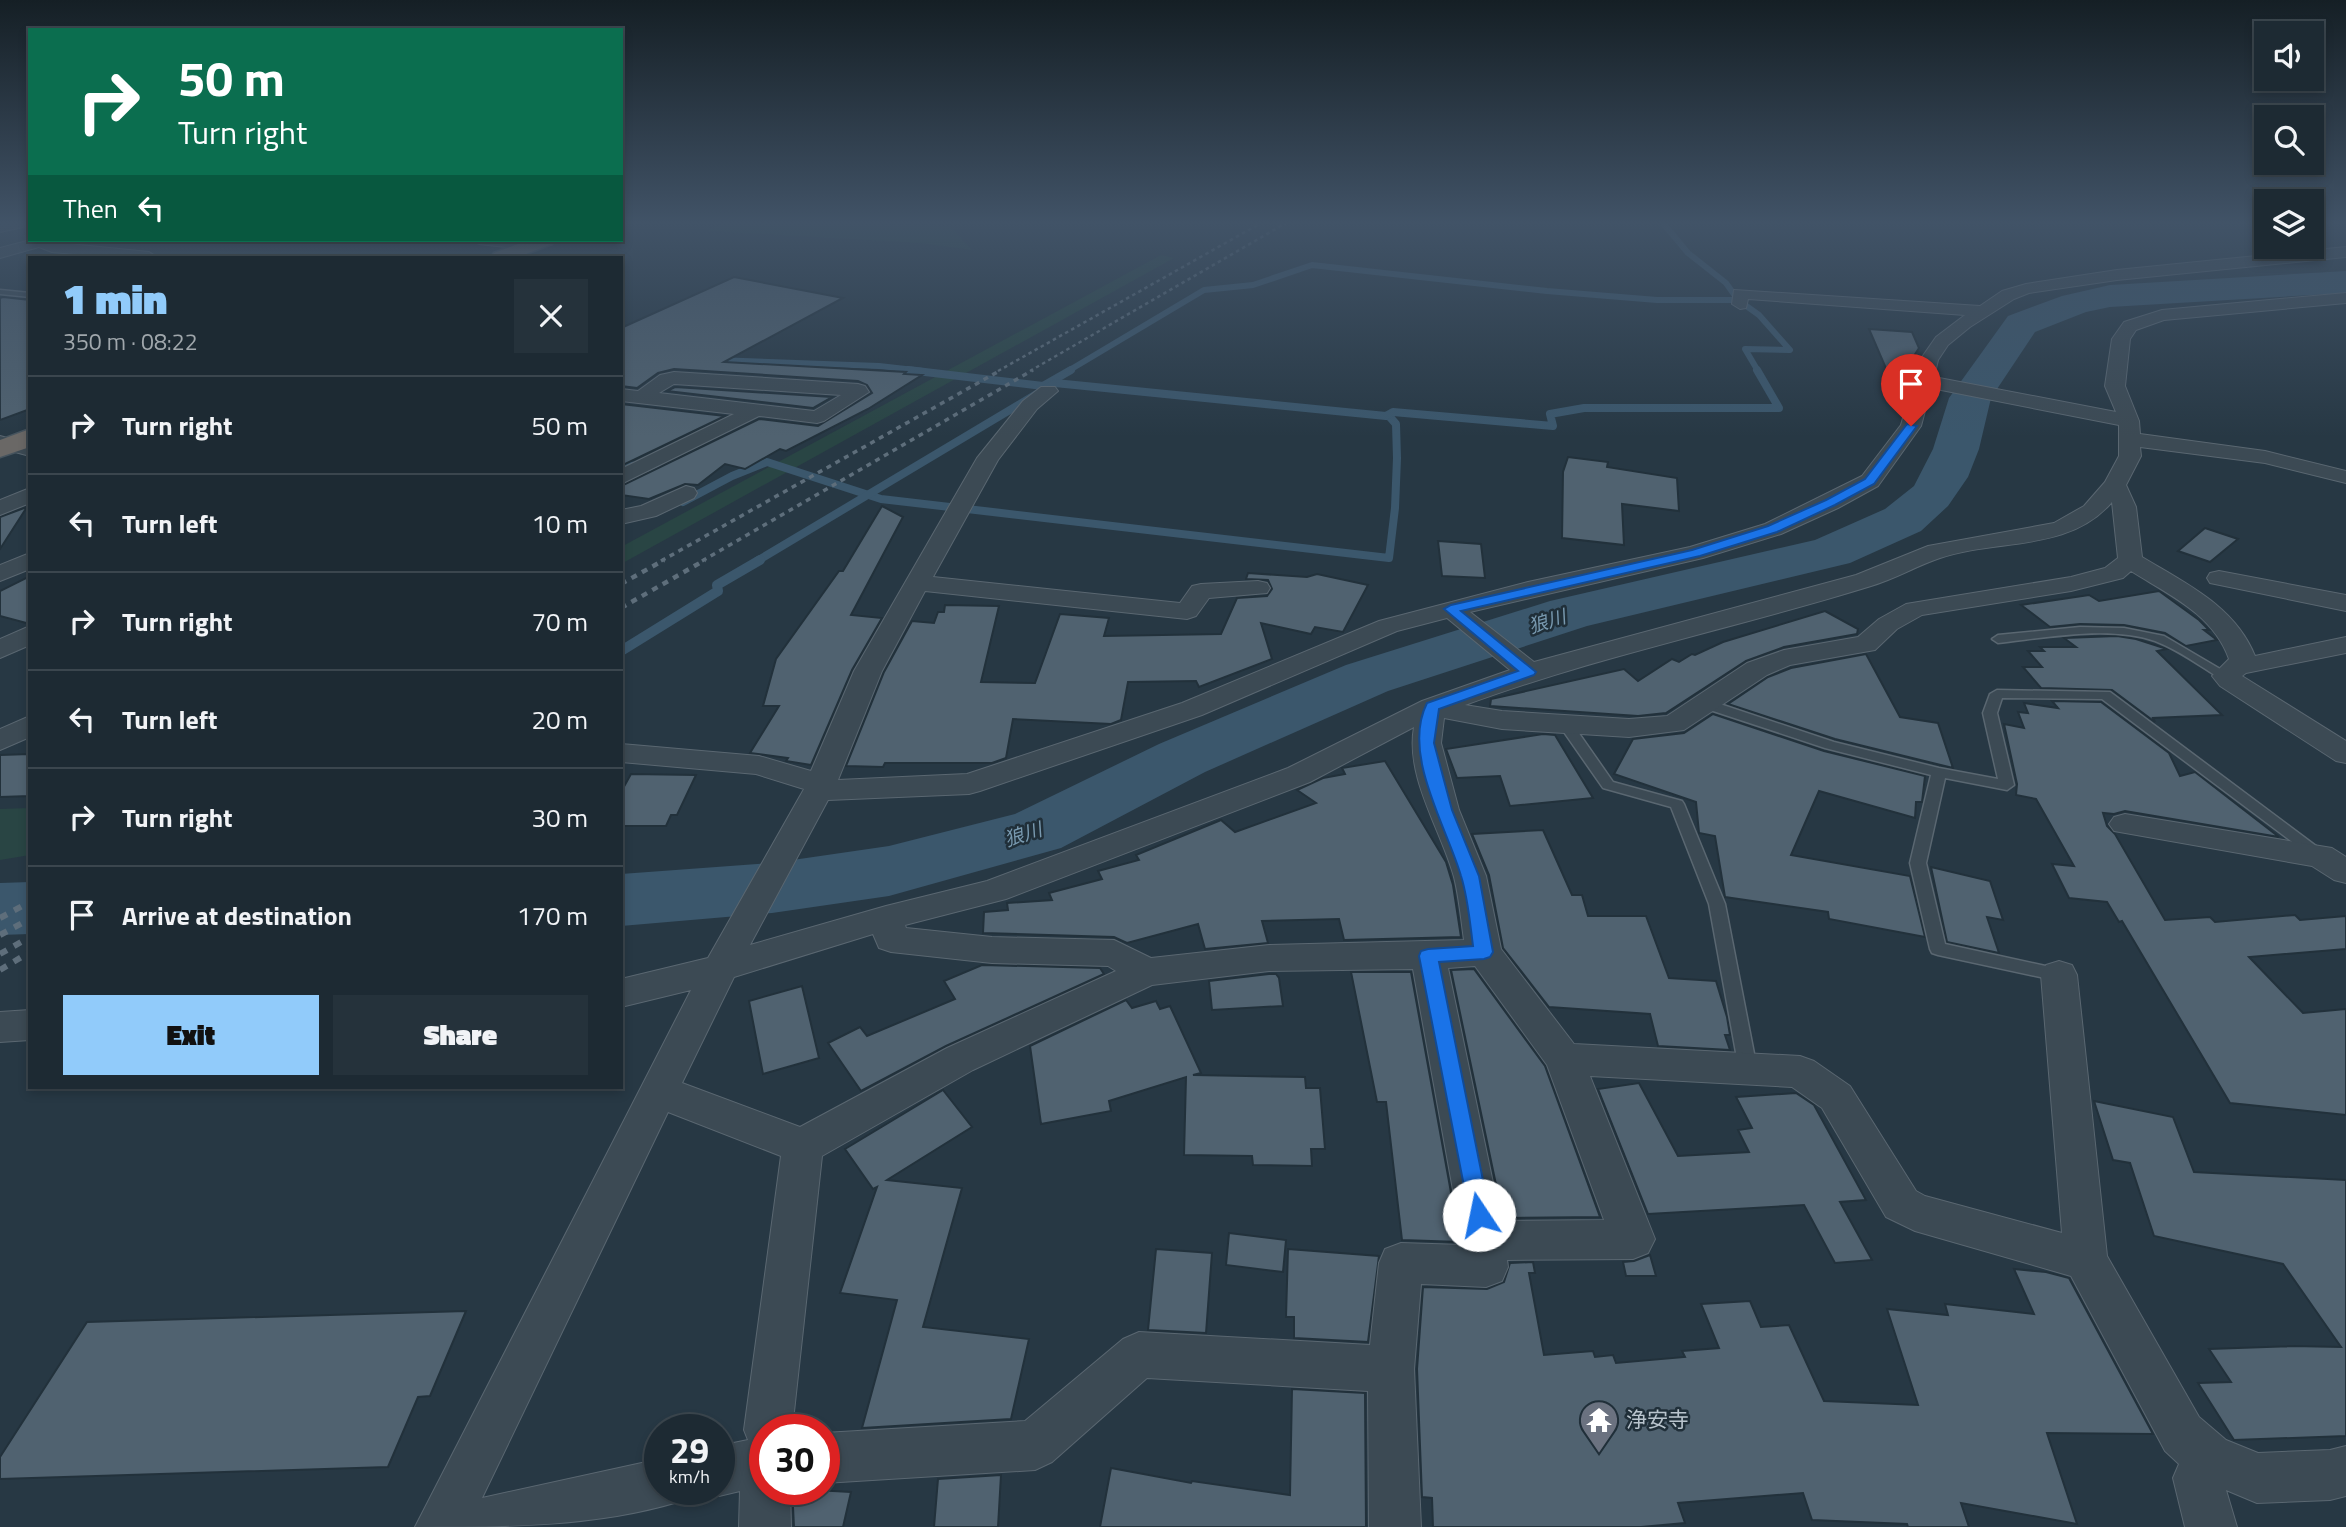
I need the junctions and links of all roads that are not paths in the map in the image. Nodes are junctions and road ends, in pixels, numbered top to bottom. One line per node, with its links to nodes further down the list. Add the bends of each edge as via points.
1 (1740, 294): 5 (street)
2 (1757, 294): 6 (street)
3 (2011, 294): 6 (street)
4 (2346, 298): 12 (street, via 2162,315 2130,326 2121,339 2115,386)
5 (1740, 304)
6 (1984, 311): 7 (street, via 1942,341)
7 (1921, 380): 12 (street); 31 (street, via 1911,426 1870,481 1830,503 1773,529 1695,553)
8 (1048, 391): 28 (street, via 1030,405 988,458)
9 (623, 395): 10 (street)
10 (642, 397): 11 (street); 11 (street, via 674,378 859,392 817,416)
11 (756, 410): 14 (street)
12 (2129, 430): 16 (street); 17 (street, via 2130,456)
13 (623, 459): 14 (street)
14 (652, 463): 15 (street)
15 (623, 477)
16 (2346, 477)
17 (2115, 485): 23 (street, via 2125,506); 36 (street, via 2092,511 2062,529 1936,551 1865,580)
18 (686, 493): 21 (street, via 648,511)
19 (28, 496): 20 (street)
20 (0, 508)
21 (623, 517)
22 (28, 560): 25 (street)
23 (2130, 560): 37 (street, via 2200,605 2239,642 2243,661); 38 (street, via 2114,573 2071,584 1915,609 1866,644 1784,657)
24 (28, 561): 26 (street)
25 (0, 562)
26 (0, 574)
27 (2219, 578): 30 (street)
28 (919, 583): 29 (street, via 1187,611 1201,591); 47 (street, via 868,671)
29 (1258, 589)
30 (2346, 603)
31 (1454, 612): 36 (street); 47 (street, via 1388,626 1192,709 970,784)
32 (28, 635): 35 (street)
33 (1998, 639): 37 (lane, via 2093,631 2128,633 2158,638)
34 (2346, 645): 37 (street)
35 (0, 650)
36 (1526, 669): 39 (street)
37 (2233, 670): 45 (street, via 2259,701)
38 (1706, 704): 40 (street, via 1674,724 1629,728); 46 (lane, via 1830,745)
39 (1432, 707): 40 (street, via 1502,720); 50 (street, via 1299,775 994,891); 51 (street, via 1426,743 1443,810 1471,876)
40 (1564, 722): 60 (lane, via 1608,785 1677,804 1717,904)
41 (28, 726): 43 (street)
42 (28, 740): 43 (street)
43 (0, 742)
44 (623, 753): 47 (street, via 759,765)
45 (2346, 754)
46 (1939, 772): 49 (lane, via 2007,785 1990,713 1997,694 2105,695); 55 (lane, via 1918,863 1938,949)
47 (819, 788): 53 (street)
48 (2125, 824): 49 (street)
49 (2334, 864)
50 (886, 918): 53 (street); 54 (street, via 891,939 992,950 1114,953)
51 (1484, 952): 52 (street); 59 (street)
52 (1428, 956): 54 (street, via 1269,958); 63 (street)
53 (720, 968): 56 (street); 61 (street)
54 (1146, 972): 62 (street, via 960,1059)
55 (2059, 975): 64 (street)
56 (623, 993)
57 (28, 1025): 58 (street)
58 (0, 1027)
59 (1564, 1059): 60 (street); 63 (street, via 1633,1239)
60 (1748, 1069): 64 (street, via 1800,1072 1836,1097 1901,1204 1914,1212)
61 (658, 1091): 62 (street); 72 (street)
62 (803, 1146): 66 (street)
63 (1484, 1241): 65 (street, via 1486,1267 1401,1263)
64 (2086, 1259): 68 (street, via 2182,1434)
65 (1391, 1369): 67 (street, via 1139,1355 1035,1446); 75 (street)
66 (770, 1414)
67 (840, 1457)
68 (2208, 1457): 69 (street, via 2257,1478); 76 (street, via 2198,1478)
69 (2346, 1471)
70 (644, 1488): 73 (street)
71 (765, 1505): 74 (street)
72 (441, 1527)
73 (465, 1527)
74 (765, 1527)
75 (1395, 1527)
76 (2211, 1527)

